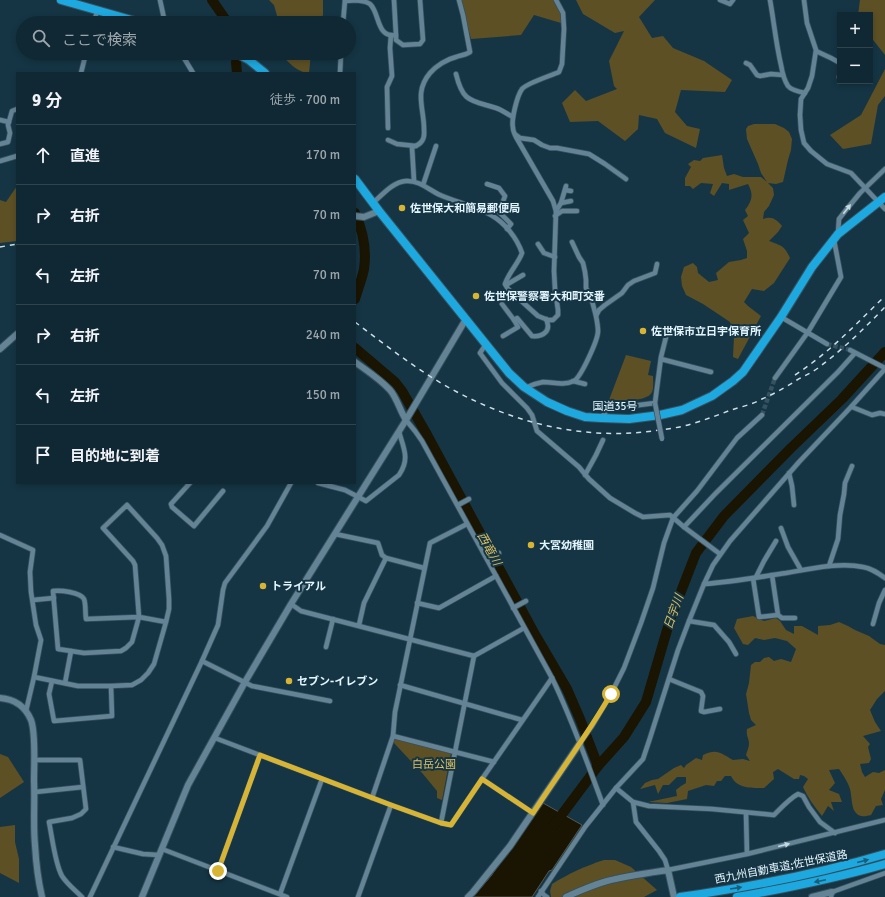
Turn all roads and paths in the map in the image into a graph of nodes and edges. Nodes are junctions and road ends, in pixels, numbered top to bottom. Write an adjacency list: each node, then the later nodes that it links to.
1 (61, 0): 12 (highway)
2 (160, 0): 15 (street)
3 (394, 0): 17 (street)
4 (420, 0): 17 (street)
5 (459, 0): 40 (street)
6 (556, 0): 33 (street)
7 (720, 0): 8 (street)
8 (733, 0)
9 (770, 0): 30 (street)
10 (804, 0): 18 (street)
11 (345, 1): 16 (street); 17 (street)
12 (98, 11): 13 (street); 14 (highway)
13 (96, 16)
14 (116, 16)
15 (163, 16)
16 (344, 16)
17 (394, 35): 36 (street)
18 (816, 51): 23 (street); 31 (street)
19 (84, 60): 25 (street)
20 (185, 60): 26 (street)
21 (249, 60): 27 (highway)
22 (341, 60): 28 (street)
23 (837, 62)
24 (746, 63): 30 (street)
25 (81, 72)
26 (192, 72)
27 (264, 72)
28 (340, 72)
29 (456, 74): 33 (street)
30 (783, 75): 31 (street)
31 (805, 93): 50 (street)
32 (16, 109): 35 (street)
33 (513, 117): 37 (street)
34 (0, 120): 35 (street)
35 (9, 122): 39 (street)
36 (388, 128)
37 (515, 134): 45 (street); 59 (street)
38 (388, 140): 40 (street)
39 (0, 144)
40 (416, 146): 47 (street)
41 (436, 146): 49 (street)
42 (16, 156): 43 (street)
43 (0, 162)
44 (885, 169): 50 (street)
45 (626, 179)
46 (356, 180): 54 (highway, 国道35号)
47 (414, 181): 49 (street); 54 (street)
48 (487, 184): 61 (street)
49 (423, 185): 61 (street)
50 (865, 188): 52 (street); 62 (street, one-way to 50)
51 (571, 191): 55 (street)
52 (882, 199): 56 (street); 62 (highway, 国道35号)
53 (570, 200): 55 (street)
54 (373, 203): 57 (highway, 国道35号)
55 (562, 203): 59 (street)
56 (885, 209)
57 (379, 211): 60 (street); 72 (highway, 国道35号)
58 (577, 211): 59 (street)
59 (555, 213): 65 (street)
60 (358, 216)
61 (507, 229): 68 (street)
62 (836, 237): 71 (highway, 国道35号); 75 (street)
63 (572, 242): 70 (street)
64 (538, 244): 65 (street)
65 (555, 257): 73 (street)
66 (657, 264): 70 (street)
67 (523, 275): 68 (street)
68 (506, 285): 73 (street)
69 (502, 304): 74 (street)
70 (596, 316): 89 (street)
71 (782, 317): 75 (street); 96 (highway, 国道35号)
72 (466, 319): 79 (highway, 国道35号); 97 (street)
73 (546, 319): 74 (street)
74 (514, 320): 77 (street)
75 (808, 332): 80 (street); 88 (street)
76 (16, 335): 81 (street)
77 (503, 336)
78 (666, 337): 84 (street)
79 (486, 344): 91 (highway, 国道35号); 103 (street)
80 (827, 344)
81 (0, 348)
82 (850, 350): 83 (street)
83 (855, 353): 86 (street); 114 (street)
84 (661, 359): 87 (street); 92 (street)
85 (356, 363): 97 (street)
86 (885, 368): 93 (street)
87 (711, 372)
88 (775, 378)
89 (573, 381): 90 (street); 91 (street)
90 (586, 384)
91 (525, 388): 96 (highway, 国道35号)
92 (655, 403): 96 (street); 99 (street, bridge)
93 (852, 407): 94 (street); 102 (street)
94 (885, 414)
95 (762, 415): 112 (street)
96 (601, 418)
97 (406, 420): 98 (street); 110 (street)
98 (399, 432): 108 (street); 108 (street)
99 (662, 439)
100 (603, 440): 103 (street)
101 (852, 466): 123 (street)
102 (789, 472): 111 (street); 120 (street)
103 (585, 475): 112 (street)
104 (189, 484): 107 (street)
105 (290, 484): 152 (street)
106 (322, 484): 108 (street)
107 (223, 491)
108 (358, 497): 116 (street)
109 (469, 500): 110 (street)
110 (459, 505): 113 (street)
111 (794, 505)
112 (674, 518): 114 (street); 169 (street)
113 (467, 524): 122 (street); 124 (street)
114 (684, 527): 120 (street)
115 (781, 528): 125 (street)
116 (335, 534): 121 (street); 136 (street)
117 (0, 535): 133 (street)
118 (776, 541): 128 (street)
119 (498, 553): 122 (street)
120 (720, 554): 130 (street)
121 (386, 558): 124 (street); 145 (street)
122 (488, 558): 127 (street)
123 (829, 566): 125 (street); 129 (street)
124 (424, 568): 135 (street)
125 (801, 570): 126 (street)
126 (772, 575): 128 (street); 138 (street)
127 (496, 576): 135 (street); 137 (street)
128 (755, 578): 130 (street); 138 (street)
129 (885, 578)
130 (704, 584): 142 (street)
131 (885, 590): 144 (street)
132 (54, 598): 133 (street); 139 (street); 149 (street)
133 (33, 600): 153 (street)
134 (526, 601): 137 (street)
135 (417, 603): 147 (street)
136 (291, 604): 141 (street); 157 (street)
137 (515, 607): 146 (street)
138 (778, 615): 140 (street)
139 (139, 617): 143 (street); 143 (street); 149 (street)
140 (795, 618)
141 (333, 619): 145 (street); 148 (street)
142 (689, 621): 150 (street); 155 (street)
143 (166, 622): 160 (street)
144 (873, 624)
145 (359, 625): 147 (street)
146 (524, 628): 151 (street); 154 (street)
147 (409, 638): 151 (street); 159 (street)
148 (326, 647)
149 (71, 651): 158 (street)
150 (736, 654)
151 (474, 656): 163 (street)
152 (202, 660): 157 (street); 188 (street)
153 (34, 677): 156 (street); 165 (street)
154 (552, 678): 166 (street); 169 (street)
155 (669, 679): 164 (street); 177 (street)
156 (52, 681): 158 (street); 160 (street)
157 (245, 682): 162 (street); 168 (street)
158 (65, 683): 160 (street)
159 (400, 685): 163 (street); 167 (street)
160 (112, 686)
161 (0, 698): 165 (street)
162 (330, 701)
163 (465, 704): 166 (street); 170 (street)
164 (720, 709)
165 (26, 711): 172 (street)
166 (522, 720): 173 (street)
167 (393, 736): 170 (street); 179 (street)
168 (215, 738): 171 (street); 189 (street)
169 (581, 741): 181 (street); 183 (street)
170 (454, 752): 173 (street); 186 (street)
171 (260, 755): 174 (street); 194 (street)
172 (34, 760): 176 (street); 178 (street)
173 (494, 762): 175 (street)
174 (322, 779): 179 (street); 197 (street)
175 (482, 779): 183 (street); 186 (street)
176 (83, 787): 178 (street); 200 (street)
177 (616, 788): 180 (street); 181 (street)
178 (34, 792): 199 (street)
179 (372, 798): 182 (street)
180 (633, 802): 184 (street); 193 (street)
181 (602, 804): 196 (street)
182 (391, 805): 186 (street); 204 (street)
183 (533, 813): 205 (street)
184 (746, 813): 187 (street); 190 (street)
185 (885, 820): 187 (street)
186 (441, 823)
187 (835, 833): 190 (street, one-way to 187)
188 (113, 847): 189 (street); 201 (street)
189 (160, 852): 194 (street); 202 (street)
190 (746, 854): 193 (street)
191 (885, 854): 210 (highway, 西九州自動車道;佐世保道路, one-way to 191)
192 (885, 864): 211 (highway, 西九州自動車道;佐世保道路, one-way to 211)
193 (668, 870): 208 (street); 209 (street)
194 (218, 871): 197 (street)
195 (885, 873): 198 (street)
196 (541, 891): 206 (street); 207 (street)
197 (280, 894): 203 (street)
198 (832, 894): 212 (street)
199 (42, 897)
200 (82, 897)
201 (90, 897)
202 (142, 897)
203 (287, 897)
204 (358, 897)
205 (468, 897)
206 (538, 897)
207 (547, 897)
208 (566, 897)
209 (674, 897)
210 (682, 897)
211 (737, 897)
212 (812, 897)

